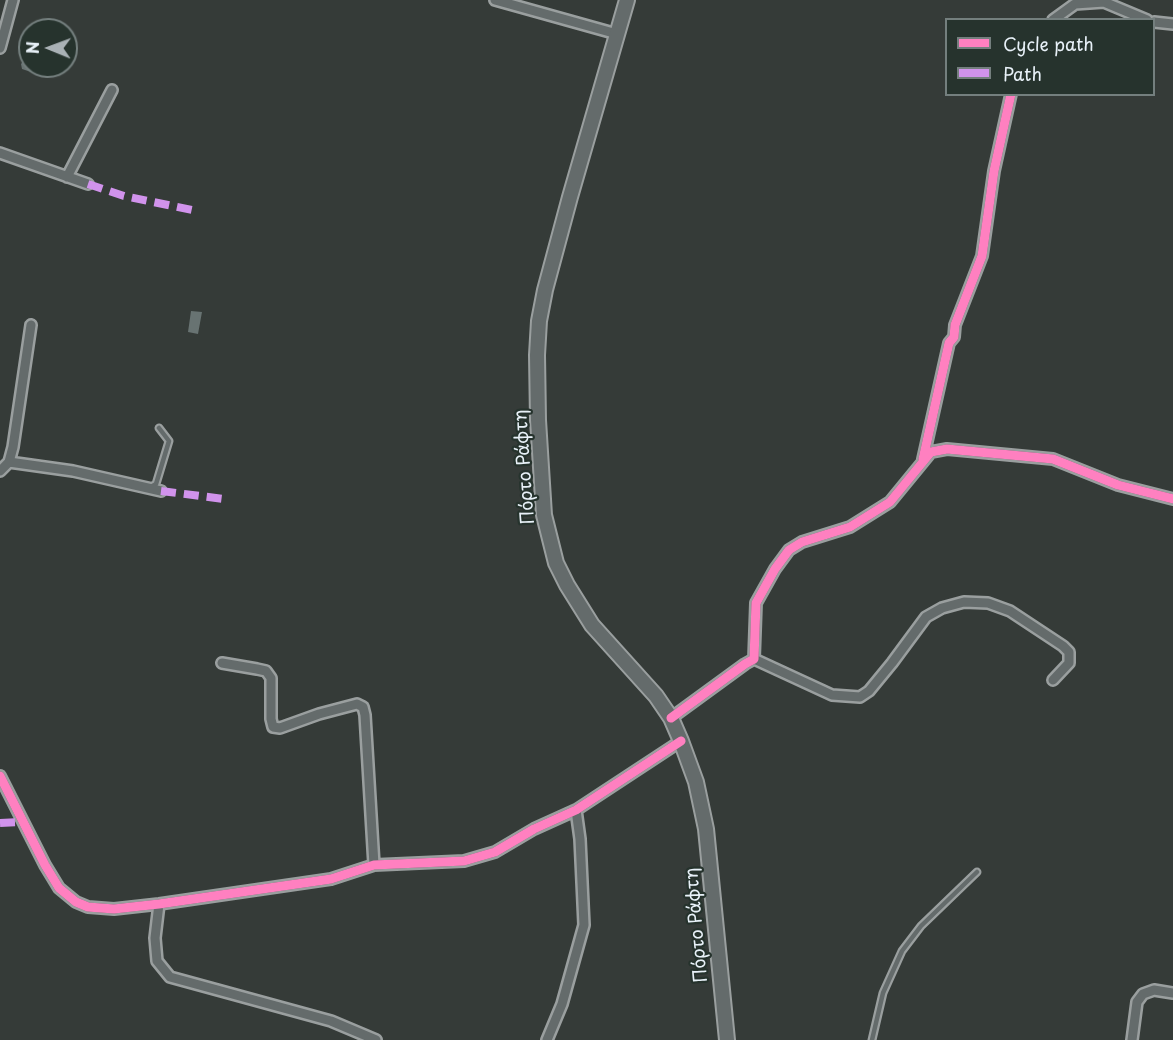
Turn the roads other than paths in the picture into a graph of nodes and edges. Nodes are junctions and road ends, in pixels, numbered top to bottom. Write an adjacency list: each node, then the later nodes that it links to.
1 (14, 0): 9 (street)
2 (495, 0): 8 (street)
3 (627, 0): 8 (main road, Πόρτο Ράφτη)
4 (1056, 18): 5 (street)
5 (1142, 18)
6 (1155, 22): 7 (street)
7 (1173, 24)
8 (618, 34): 26 (main road, Πόρτο Ράφτη)
9 (0, 48)
10 (112, 90): 13 (street)
11 (1010, 96): 17 (street)
12 (0, 153): 13 (street)
13 (67, 177): 14 (street)
14 (88, 184)
15 (31, 325): 18 (street)
16 (159, 428): 20 (lane)
17 (923, 459): 22 (street); 23 (street)
18 (9, 462): 19 (street); 20 (street)
19 (0, 471)
20 (149, 488): 21 (street)
21 (162, 491)
22 (1173, 499)
23 (754, 659): 25 (street); 26 (street)
24 (222, 663): 30 (street)
25 (1053, 680)
26 (671, 718): 27 (main road, Πόρτο Ράφτη)
27 (681, 741): 29 (street); 36 (main road, Πόρτο Ράφτη)
28 (0, 776): 32 (street)
29 (576, 810): 30 (street); 35 (street)
30 (374, 865): 32 (street)
31 (976, 872): 37 (lane)
32 (159, 904): 34 (street)
33 (1173, 993): 38 (street)
34 (376, 1040)
35 (547, 1040)
36 (727, 1040)
37 (872, 1040)
38 (1132, 1040)

